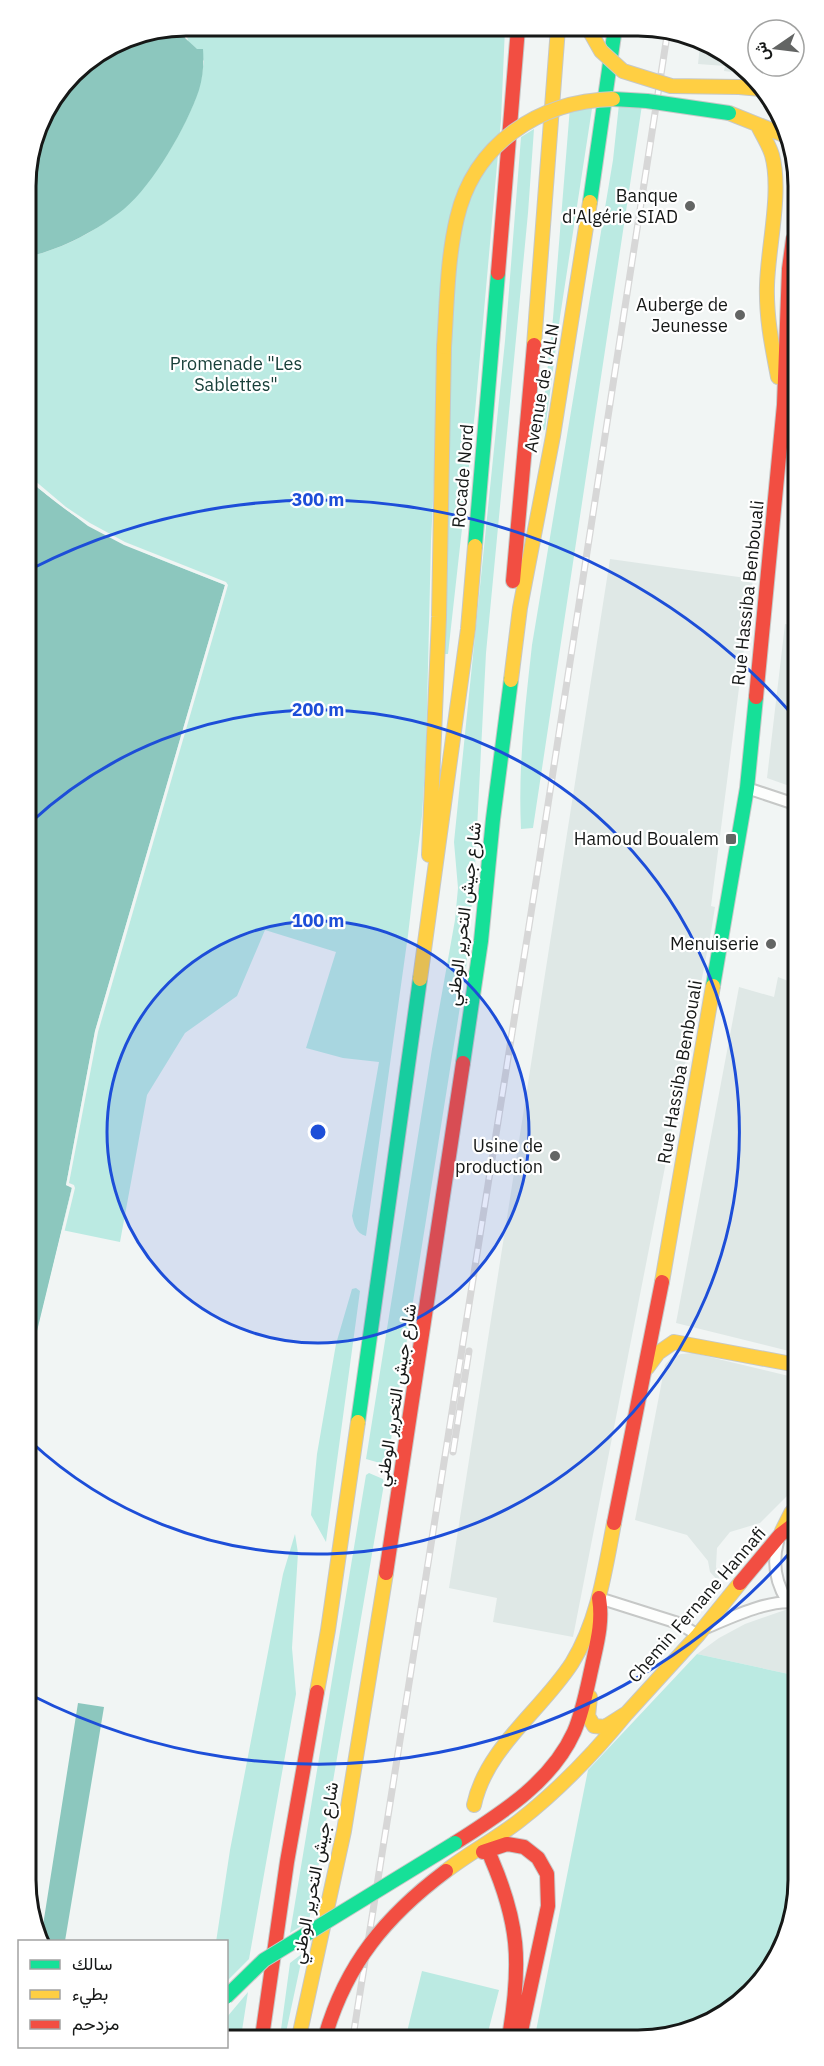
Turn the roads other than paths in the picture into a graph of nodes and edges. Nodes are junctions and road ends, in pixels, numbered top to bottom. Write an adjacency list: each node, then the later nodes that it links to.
1 (517, 36): 18 (main road, Rocade Nord)
2 (557, 36): 15 (main road)
3 (593, 36): 8 (main road, bridge)
4 (609, 36): 6 (main road)
5 (614, 36): 6 (main road, Avenue de l'ALN)
6 (607, 82): 15 (main road, Avenue de l'ALN)
7 (748, 85): 8 (main road)
8 (739, 87): 9 (main road)
9 (751, 88)
10 (758, 126): 11 (main road); 14 (main road); 18 (main road, bridge)
11 (778, 133)
12 (788, 296): 14 (main road)
13 (788, 388): 14 (main road)
14 (784, 405): 16 (main road, Rue Hassiba Benbouali)
15 (502, 754): 35 (main road, شارع جيش التحرير الوطني)
16 (747, 788): 17 (street); 20 (main road, Rue Hassiba Benbouali)
17 (788, 802)
18 (426, 926): 34 (main road, شارع جيش التحرير الوطني)
19 (788, 1363): 20 (main road)
20 (646, 1371): 24 (main road, Rue Hassiba Benbouali)
21 (788, 1519): 23 (main road)
22 (788, 1529): 23 (main road, Chemin Fernane Hannafi)
23 (780, 1535): 25 (street); 27 (main road, Chemin Fernane Hannafi)
24 (599, 1598): 27 (street); 28 (main road); 30 (main road)
25 (788, 1598)
26 (788, 1603): 27 (street)
27 (700, 1632): 29 (main road, Chemin Fernane Hannafi)
28 (587, 1685): 29 (main road); 33 (main road, bridge)
29 (627, 1713): 32 (main road, Chemin Fernane Hannafi)
30 (474, 1805)
31 (490, 1858): 37 (main road)
32 (447, 1871): 36 (main road, bridge); 38 (main road)
33 (228, 1995)
34 (263, 2030)
35 (301, 2030)
36 (327, 2030)
37 (510, 2030)
38 (521, 2030)

